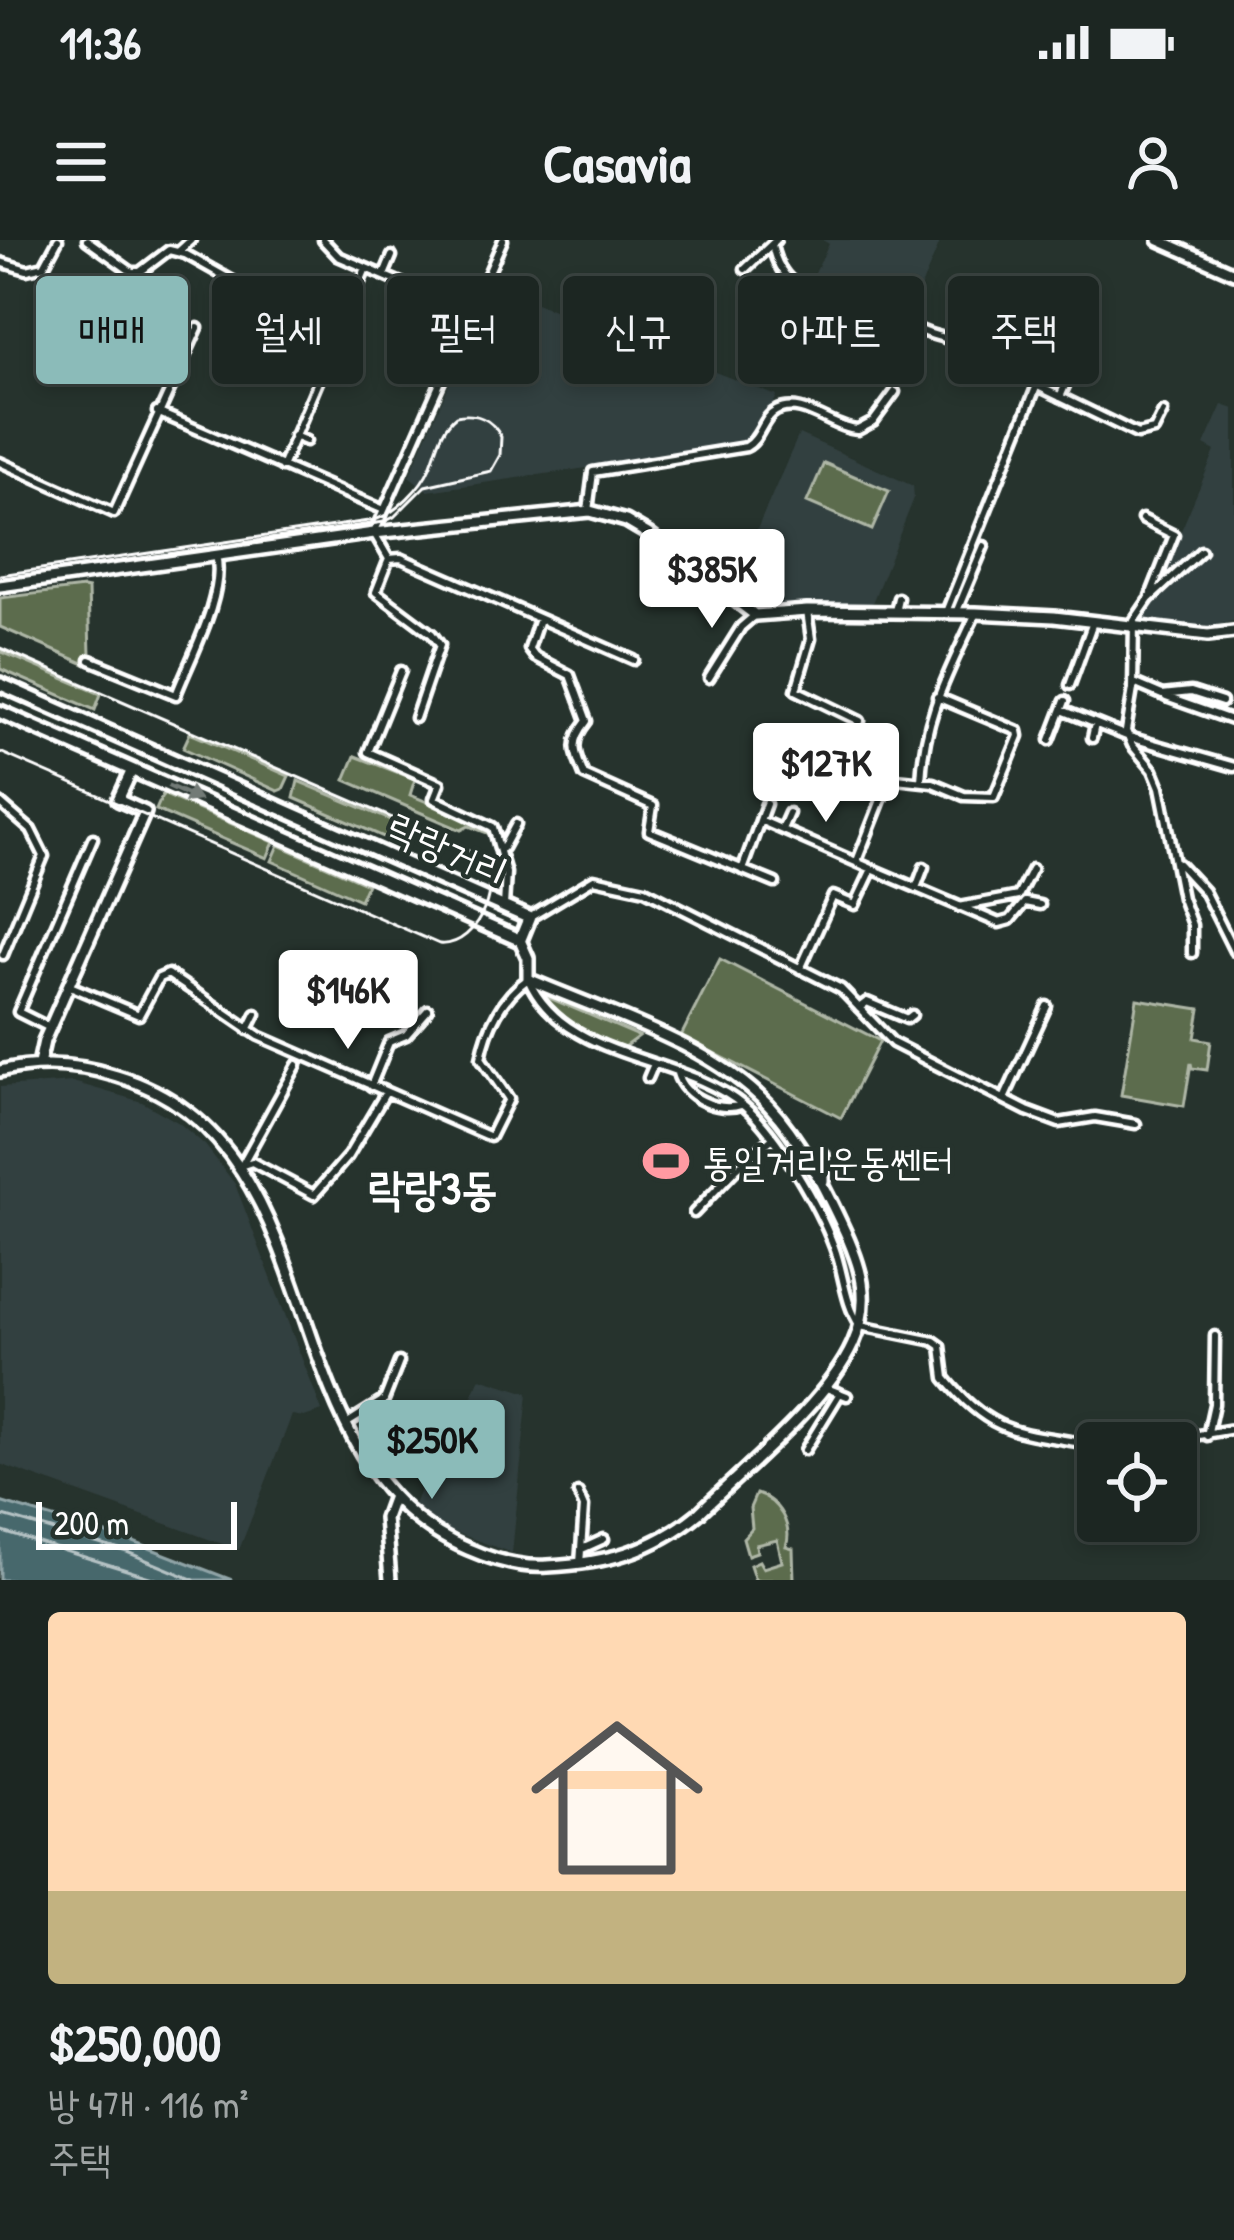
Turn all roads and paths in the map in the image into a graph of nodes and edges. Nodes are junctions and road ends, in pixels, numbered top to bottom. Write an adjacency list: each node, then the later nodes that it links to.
1 (58, 240): 11 (street)
2 (87, 240): 9 (street)
3 (191, 240): 9 (street)
4 (323, 240): 12 (street)
5 (503, 240): 18 (street)
6 (1159, 240): 8 (main road)
7 (774, 242): 13 (street); 22 (street)
8 (1187, 246): 14 (main road)
9 (178, 252): 16 (street)
10 (392, 256): 15 (street)
11 (0, 262)
12 (366, 268): 15 (street); 27 (street)
13 (745, 269)
14 (1234, 273)
15 (384, 275): 17 (street)
16 (224, 276)
17 (387, 276)
18 (487, 276)
19 (197, 328): 25 (street)
20 (440, 384): 31 (street)
21 (1066, 384): 24 (street)
22 (1039, 386): 24 (street); 44 (street)
23 (895, 392): 32 (street)
24 (1060, 397): 26 (street)
25 (157, 412): 29 (street); 30 (street)
26 (1163, 412)
27 (295, 436): 28 (street); 30 (street)
28 (306, 441)
29 (0, 462)
30 (282, 466): 31 (street)
31 (384, 510): 34 (street)
32 (588, 511): 34 (main road); 46 (main road)
33 (1142, 519): 41 (street)
34 (374, 533): 37 (main road); 38 (street)
35 (984, 546): 44 (street)
36 (1201, 551): 41 (street)
37 (216, 555): 39 (main road); 51 (street)
38 (388, 559): 47 (street); 64 (street)
39 (0, 586)
40 (898, 598): 42 (street)
41 (1149, 599): 49 (street)
42 (895, 610): 43 (main road); 44 (main road)
43 (807, 611): 46 (main road); 70 (street)
44 (951, 612): 45 (main road)
45 (976, 613): 48 (main road); 59 (street)
46 (755, 615): 54 (street)
47 (539, 619): 52 (street); 91 (street)
48 (1093, 622): 49 (main road); 57 (street)
49 (1134, 626): 50 (main road); 55 (street)
50 (1234, 632)
51 (90, 660)
52 (634, 660)
53 (401, 671): 85 (street)
54 (709, 678)
55 (1133, 683): 58 (street); 67 (street)
56 (0, 684): 95 (main road, 락랑거리)
57 (1070, 686)
58 (1162, 695): 61 (street); 65 (street)
59 (938, 697): 75 (street); 76 (street)
60 (1065, 701): 62 (street)
61 (1222, 702)
62 (1062, 710): 66 (street); 69 (street)
63 (0, 712): 73 (main road, 락랑거리)
64 (415, 718)
65 (1234, 721)
66 (1095, 724): 67 (street); 68 (street)
67 (1129, 737): 71 (street); 87 (street)
68 (1092, 738)
69 (1050, 740)
70 (807, 763)
71 (1234, 767)
72 (865, 768): 74 (street)
73 (132, 770): 98 (main road, 락랑거리, one-way to 98); 104 (main road)
74 (890, 777): 75 (street); 86 (street)
75 (921, 781): 76 (street)
76 (994, 796): 79 (street)
77 (0, 803): 101 (street)
78 (766, 804): 81 (street)
79 (996, 808)
80 (789, 813): 83 (street)
81 (762, 821): 83 (street); 91 (street)
82 (516, 824): 85 (street)
83 (782, 830): 86 (street)
84 (93, 838): 110 (street)
85 (501, 851): 95 (street)
86 (857, 861): 89 (street)
87 (1177, 862): 99 (street); 100 (street)
88 (924, 867): 93 (street)
89 (872, 869): 93 (street); 102 (street)
90 (1032, 869): 96 (street)
91 (742, 870): 92 (street)
92 (775, 884)
93 (916, 888): 96 (street)
94 (1040, 904): 96 (street)
95 (504, 906): 97 (main road, 락랑거리)
96 (959, 907)
97 (529, 918): 98 (main road, 락랑거리); 102 (street)
98 (520, 940): 103 (main road)
99 (1234, 951)
100 (1192, 953)
101 (3, 955)
102 (800, 969): 106 (street)
103 (528, 979): 113 (street); 119 (street); 126 (main road)
104 (69, 985): 110 (main road); 111 (street)
105 (1047, 1006): 120 (street)
106 (859, 1008): 109 (street); 120 (street)
107 (428, 1010): 118 (street)
108 (256, 1014): 111 (street)
109 (912, 1015)
110 (50, 1028): 112 (main road)
111 (248, 1030): 118 (street)
112 (39, 1064): 115 (main road); 125 (main road)
113 (654, 1064): 116 (street); 117 (street)
114 (296, 1065): 125 (street)
115 (0, 1071)
116 (677, 1073): 121 (street); 121 (street)
117 (648, 1078)
118 (371, 1086): 119 (street)
119 (386, 1092): 125 (street)
120 (1004, 1099): 122 (street)
121 (742, 1105): 123 (street)
122 (1136, 1124)
123 (772, 1139): 127 (street); 128 (street)
124 (823, 1155): 126 (main road)
125 (240, 1166): 132 (main road)
126 (829, 1198): 128 (main road)
127 (694, 1213)
128 (860, 1326): 131 (main road); 136 (street)
129 (1216, 1336): 134 (street)
130 (399, 1362): 132 (street)
131 (824, 1387): 137 (street); 142 (main road)
132 (346, 1424): 139 (main road)
133 (1234, 1429): 134 (street)
134 (1207, 1436): 135 (street)
135 (1197, 1437)
136 (1077, 1443)
137 (805, 1450)
138 (578, 1493): 141 (street)
139 (393, 1496): 142 (main road); 143 (main road)
140 (604, 1539): 141 (street)
141 (582, 1550): 142 (street)
142 (580, 1564)
143 (390, 1580)

